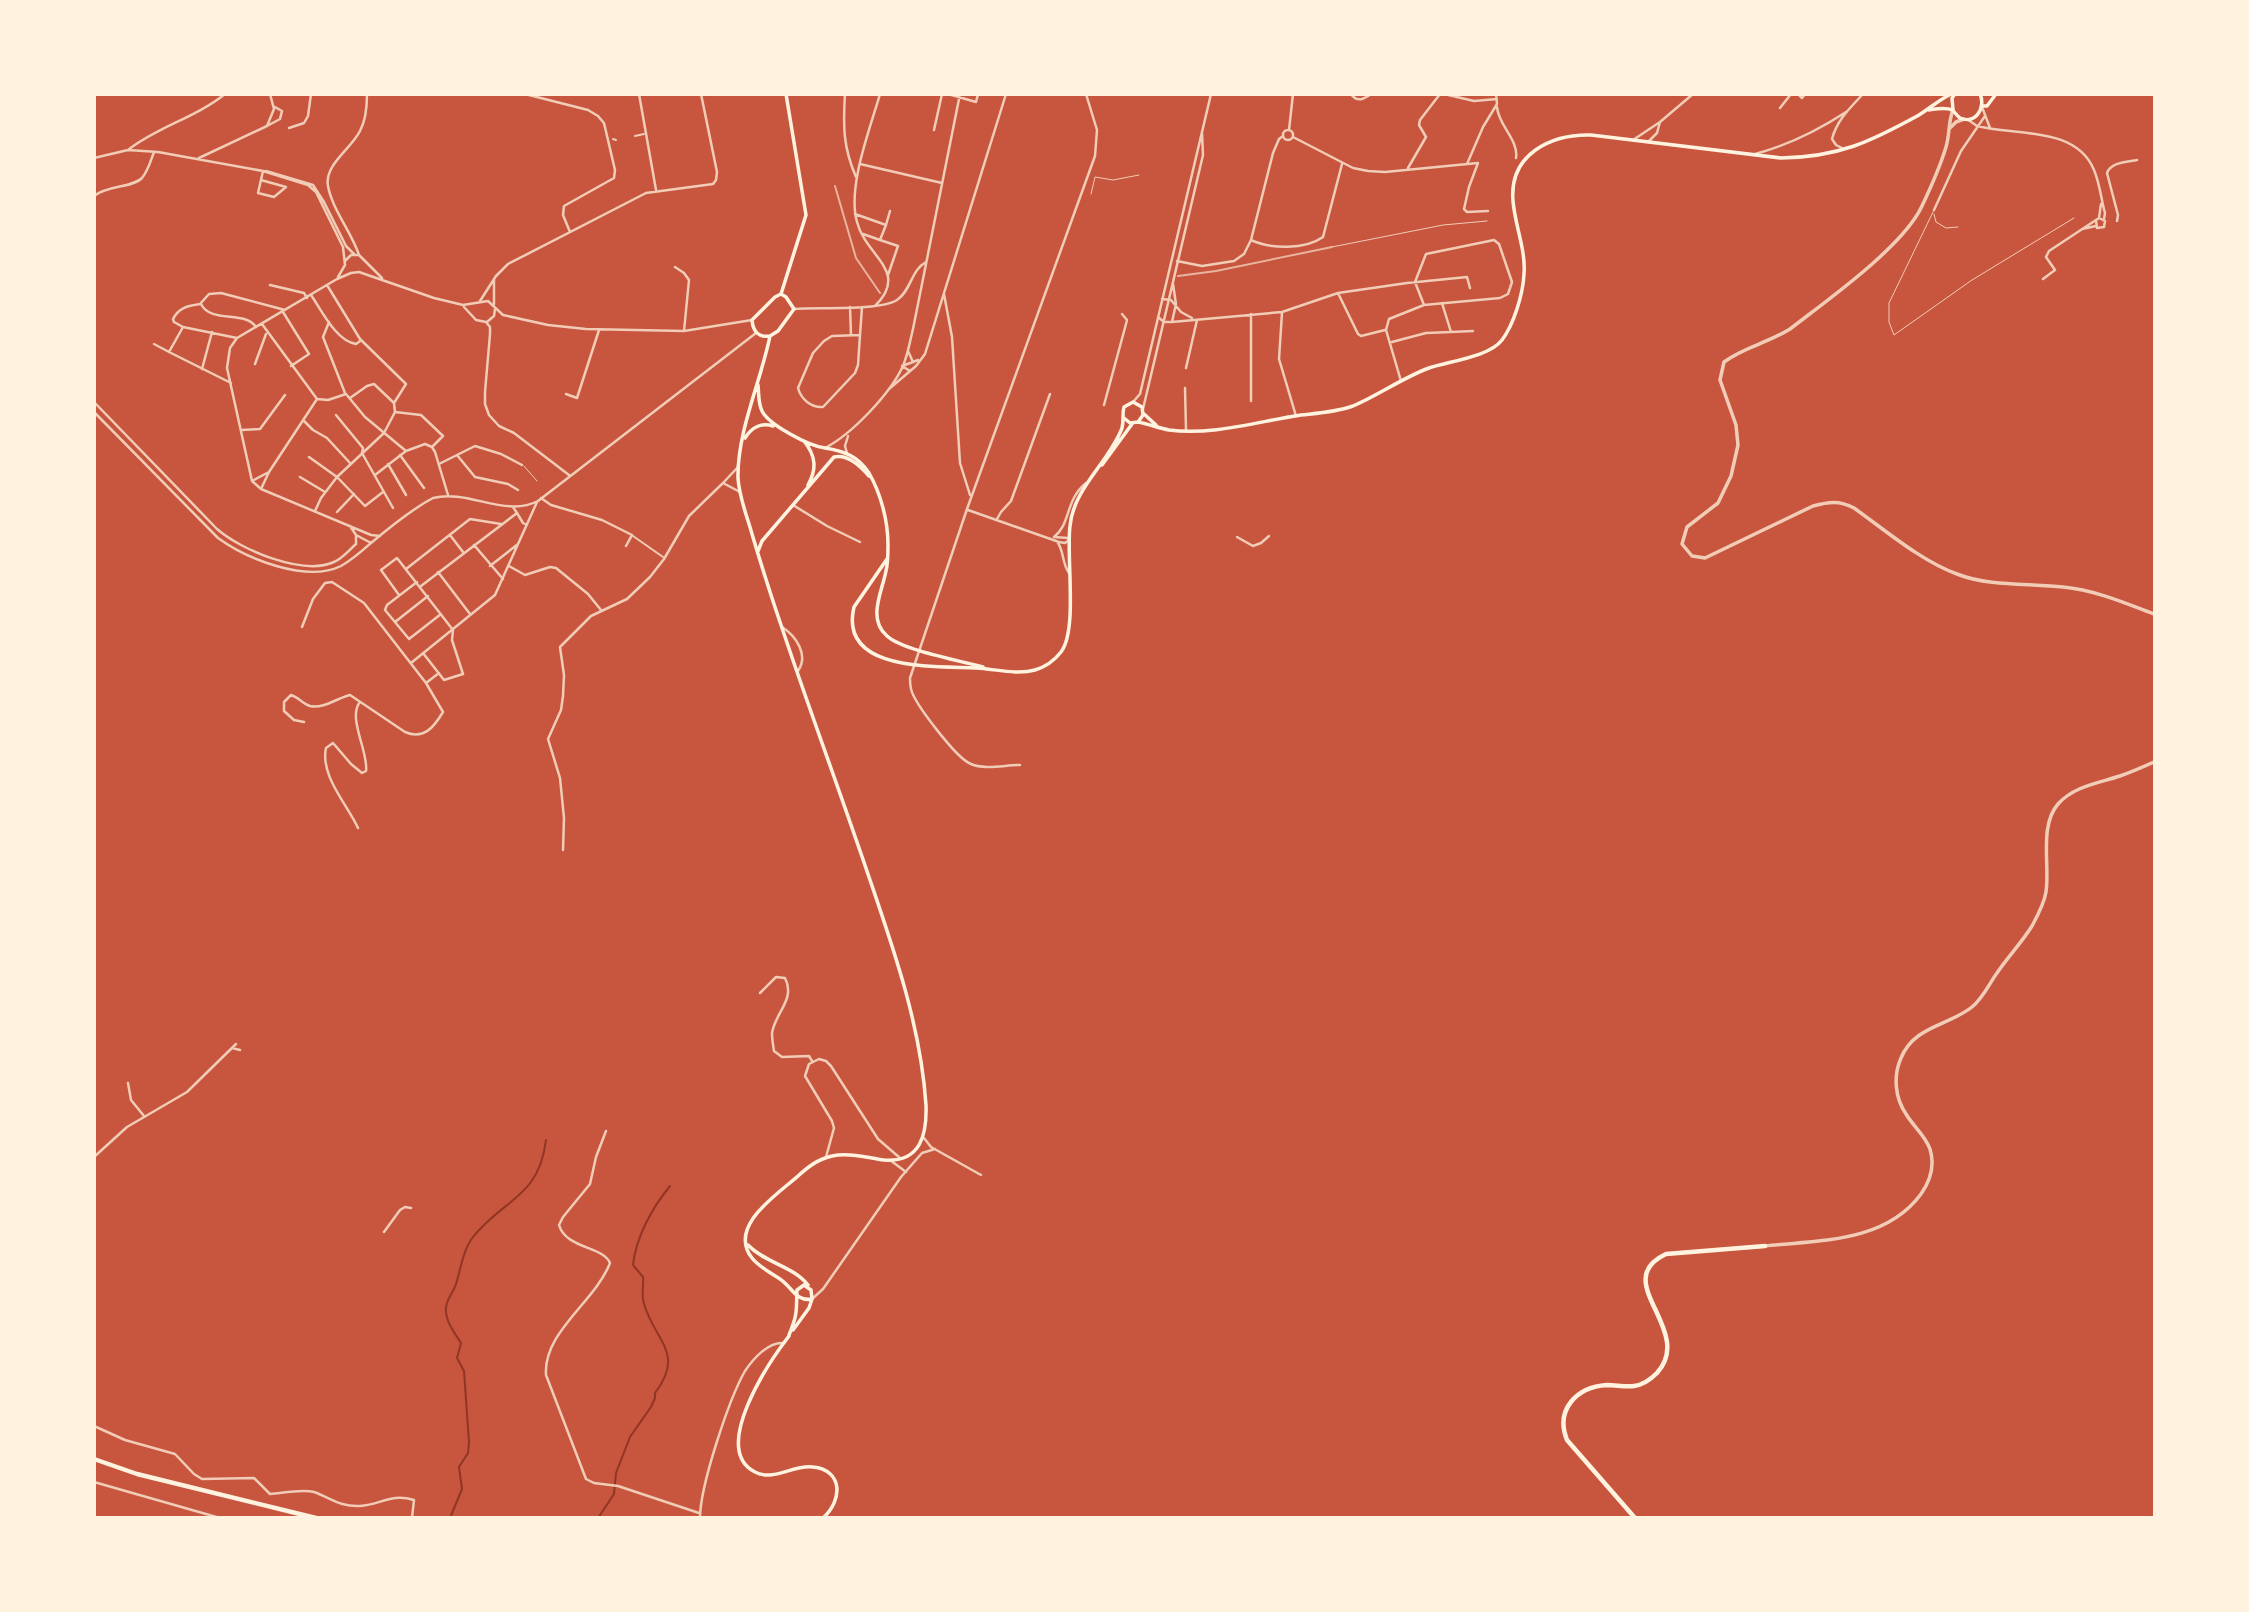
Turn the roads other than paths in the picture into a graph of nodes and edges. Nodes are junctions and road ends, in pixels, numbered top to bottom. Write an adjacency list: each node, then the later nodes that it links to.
1 (225, 94): 57 (street)
2 (270, 94): 31 (street)
3 (311, 94): 42 (street)
4 (367, 94): 95 (street)
5 (525, 94): 89 (street)
6 (639, 94): 49 (street)
7 (701, 94): 74 (street)
8 (786, 94): 115 (main road)
9 (845, 94): 71 (street)
10 (880, 94): 66 (street)
11 (942, 94): 45 (street)
12 (948, 94): 29 (street)
13 (978, 94): 29 (street)
14 (1006, 94): 116 (street)
15 (1086, 94): 240 (street)
16 (1211, 94): 44 (street)
17 (1293, 94): 46 (street)
18 (1351, 94): 19 (street)
19 (1371, 94)
20 (1442, 94): 30 (street); 68 (street)
21 (1693, 94): 39 (street)
22 (1791, 94): 33 (street)
23 (1798, 94): 24 (street)
24 (1805, 94)
25 (1863, 94): 36 (street)
26 (1953, 94): 34 (main road); 35 (main road)
27 (1980, 94): 32 (main road)
28 (1996, 94): 32 (main road)
29 (960, 96): 73 (street)
30 (1497, 98): 62 (street); 67 (street)
31 (274, 106): 40 (street); 40 (street)
32 (1982, 107): 37 (street); 38 (main road)
33 (1780, 108)
34 (1927, 110): 35 (main road); 58 (main road)
35 (1953, 110): 38 (main road); 48 (street)
36 (1846, 112): 58 (street); 60 (street)
37 (1985, 116): 41 (street); 43 (street)
38 (1966, 119): 41 (street); 48 (street)
39 (1660, 122): 47 (street); 50 (street)
40 (267, 126): 63 (street)
41 (1977, 126): 43 (street); 78 (street)
42 (289, 128)
43 (1990, 128): 77 (street)
44 (1202, 129): 96 (street); 98 (street)
45 (934, 130)
46 (1289, 130): 52 (street); 53 (street)
47 (1648, 130): 54 (street); 55 (street)
48 (1949, 130): 284 (street)
49 (646, 133): 51 (street); 74 (street)
50 (1657, 133): 55 (street); 56 (street)
51 (635, 136)
52 (1283, 136): 53 (street); 93 (street)
53 (1293, 138): 65 (street)
54 (1630, 141): 55 (main road); 173 (main road)
55 (1648, 142): 56 (main road)
56 (1665, 145): 60 (main road)
57 (128, 150): 59 (street); 61 (street)
58 (1845, 150): 60 (main road)
59 (154, 152): 63 (street); 76 (street)
60 (1753, 155)
61 (94, 158)
62 (1516, 158)
63 (199, 159): 69 (street)
64 (2137, 160): 85 (street)
65 (1342, 163): 68 (street); 93 (street)
66 (860, 164): 71 (street); 73 (street)
67 (1467, 164): 68 (street); 80 (street)
68 (1407, 169)
69 (263, 171): 72 (street); 95 (street); 100 (street)
70 (1139, 175): 75 (lane)
71 (857, 179): 81 (street)
72 (261, 180): 72 (street)
73 (942, 183): 99 (street)
74 (656, 190): 89 (street)
75 (1091, 194)
76 (94, 196)
77 (2102, 201): 83 (street); 85 (street)
78 (1934, 210): 82 (lane); 88 (lane)
79 (890, 211): 86 (street)
80 (1488, 211)
81 (855, 214): 86 (street); 91 (street)
82 (2074, 218)
83 (2097, 219): 85 (street); 87 (street); 90 (street)
84 (1487, 221): 94 (lane)
85 (2105, 221): 87 (street)
86 (886, 225): 92 (street)
87 (2096, 226): 90 (street)
88 (1958, 227)
89 (570, 232): 107 (street)
90 (2076, 232): 108 (street)
91 (863, 234): 92 (street); 104 (street)
92 (880, 240): 104 (street)
93 (1251, 240): 98 (street)
94 (1332, 247)
95 (357, 255): 97 (street); 100 (street)
96 (1172, 260): 98 (street); 119 (street)
97 (363, 261): 102 (street); 106 (street)
98 (1178, 261): 109 (street)
99 (926, 262): 129 (street); 163 (street)
100 (345, 263): 103 (street); 105 (street)
101 (674, 267): 150 (street)
102 (359, 272): 103 (street); 106 (street)
103 (351, 273): 105 (street)
104 (888, 275): 129 (street)
105 (337, 279): 112 (street)
106 (383, 279): 126 (street)
107 (494, 279): 121 (street); 130 (street)
108 (2043, 279)
109 (1173, 282): 120 (street); 125 (street)
110 (1415, 282): 113 (street); 114 (street); 122 (street); 127 (street)
111 (270, 285): 118 (street)
112 (327, 285): 117 (street); 160 (street)
113 (1470, 288)
114 (1338, 293): 134 (street); 149 (street)
115 (781, 294): 132 (main road); 139 (main road)
116 (944, 294): 165 (street); 240 (street)
117 (311, 295): 118 (street); 141 (street)
118 (307, 298): 133 (street)
119 (1162, 299): 120 (street); 138 (street)
120 (1169, 299): 125 (street); 142 (street)
121 (480, 301): 124 (street); 130 (street)
122 (1442, 303): 127 (street); 153 (street)
123 (200, 304): 133 (street); 146 (street); 147 (street)
124 (475, 304): 126 (street); 137 (street)
125 (1176, 304): 140 (street); 143 (street)
126 (463, 305): 137 (street)
127 (1424, 305): 149 (street)
128 (862, 306): 129 (street); 131 (street); 157 (street)
129 (875, 306)
130 (494, 307): 144 (street); 148 (street)
131 (850, 307): 132 (street); 156 (street)
132 (794, 309): 158 (main road)
133 (284, 311): 145 (street); 168 (street)
134 (1282, 312): 136 (street); 193 (street)
135 (1122, 314): 188 (street)
136 (1251, 314): 140 (street); 184 (street)
137 (474, 316): 144 (street)
138 (1158, 317): 142 (street); 186 (street)
139 (752, 320): 150 (street); 155 (main road)
140 (1196, 320): 143 (street); 170 (street)
141 (329, 322): 160 (street); 178 (street)
142 (1164, 322): 143 (street); 189 (street)
143 (1172, 322)
144 (486, 323): 220 (street)
145 (261, 324): 147 (street); 154 (street)
146 (183, 327): 152 (street); 164 (street)
147 (256, 327): 159 (street)
148 (599, 330): 150 (street); 179 (street)
149 (1387, 330): 161 (street)
150 (684, 331)
151 (1474, 331): 153 (street)
152 (212, 332): 159 (street); 171 (street)
153 (1451, 332): 161 (street)
154 (267, 333): 167 (street); 168 (street)
155 (756, 333): 158 (main road); 220 (street)
156 (851, 335): 157 (street); 157 (street)
157 (860, 335)
158 (770, 336): 175 (main road)
159 (237, 338): 174 (street)
160 (361, 340): 187 (street)
161 (1390, 343): 173 (street)
162 (154, 344): 164 (street)
163 (907, 350): 166 (street); 169 (street)
164 (169, 352): 171 (street)
165 (922, 359): 166 (street); 172 (street)
166 (913, 362): 169 (street)
167 (255, 364)
168 (291, 366): 183 (street)
169 (902, 366): 172 (street); 177 (street)
170 (1186, 368)
171 (202, 369): 174 (street)
172 (910, 372): 177 (street)
173 (1401, 381): 193 (main road)
174 (231, 383): 199 (street)
175 (758, 383): 198 (main road); 203 (main road)
176 (1185, 388): 200 (street)
177 (887, 391): 202 (street)
178 (346, 394): 182 (street); 183 (street)
179 (566, 394)
180 (1050, 394): 249 (street)
181 (285, 395): 199 (street)
182 (350, 398): 187 (street); 201 (street)
183 (317, 399): 195 (street)
184 (1251, 401)
185 (94, 402): 254 (street)
186 (1133, 402): 189 (main road); 194 (main road)
187 (394, 403): 191 (street)
188 (1104, 405)
189 (1143, 411): 196 (main road); 197 (main road)
190 (94, 412): 264 (street)
191 (395, 412): 201 (street); 205 (street)
192 (336, 415): 208 (street)
193 (1296, 416): 200 (main road)
194 (1124, 418): 196 (main road); 218 (main road)
195 (304, 421): 213 (street); 219 (street)
196 (1136, 422): 197 (main road); 218 (main road)
197 (1158, 426): 200 (main road)
198 (782, 429): 203 (main road); 204 (main road)
199 (241, 430): 225 (street)
200 (1186, 430)
201 (384, 433): 207 (street); 208 (street)
202 (849, 433): 206 (street); 209 (street)
203 (743, 440): 217 (main road)
204 (803, 440): 206 (main road); 232 (main road)
205 (432, 447): 207 (street); 215 (street)
206 (823, 448): 209 (main road)
207 (406, 451): 210 (street)
208 (362, 453): 213 (street); 223 (street)
209 (847, 453): 227 (main road)
210 (400, 455): 214 (street); 229 (street)
211 (457, 455): 215 (street); 216 (street); 231 (street)
212 (309, 457): 222 (street)
213 (351, 464): 222 (street)
214 (388, 464): 223 (street); 237 (street)
215 (439, 464): 238 (street)
216 (522, 465): 226 (lane)
217 (738, 467): 228 (street); 235 (main road)
218 (1101, 467): 224 (main road)
219 (269, 472): 225 (street); 230 (street)
220 (569, 475): 239 (street)
221 (300, 477): 233 (street)
222 (337, 477): 233 (street); 236 (street)
223 (374, 477): 234 (street)
224 (1092, 479): 261 (street); 262 (main road)
225 (252, 481): 230 (street)
226 (537, 481)
227 (873, 481): 232 (main road); 271 (main road)
228 (723, 483): 235 (street); 270 (street)
229 (424, 488)
230 (261, 489): 245 (street)
231 (518, 490)
232 (806, 490): 241 (main road)
233 (325, 492): 245 (street)
234 (383, 492): 236 (street); 243 (street)
235 (740, 492): 253 (main road)
236 (354, 494): 246 (street)
237 (406, 495)
238 (448, 495): 242 (street); 257 (street)
239 (540, 499): 242 (street); 251 (street); 256 (street)
240 (970, 499): 244 (street); 248 (street)
241 (793, 505): 258 (main road); 263 (street)
242 (513, 507): 247 (street)
243 (393, 508)
244 (967, 509): 248 (street); 299 (street)
245 (315, 512): 252 (street)
246 (337, 512)
247 (517, 513): 250 (street); 251 (street)
248 (979, 513): 249 (street)
249 (998, 519): 261 (street)
250 (502, 524): 255 (street); 266 (street)
251 (527, 525): 265 (street)
252 (350, 526): 254 (street); 257 (street)
253 (751, 530): 258 (main road); 269 (main road)
254 (356, 535): 264 (street)
255 (450, 535): 268 (street); 274 (street)
256 (632, 535): 267 (street); 270 (street)
257 (380, 536): 264 (street)
258 (766, 536): 269 (main road)
259 (1269, 536): 260 (street)
260 (1237, 537)
261 (1054, 539): 262 (street); 276 (street)
262 (1069, 540): 276 (main road)
263 (860, 542)
264 (371, 543)
265 (519, 543): 272 (street); 273 (street)
266 (474, 545): 268 (street); 272 (street)
267 (626, 546)
268 (464, 553): 275 (street)
269 (757, 553): 288 (main road)
270 (665, 558): 282 (street)
271 (887, 559): 292 (main road); 292 (main road)
272 (490, 566): 277 (street)
273 (509, 566): 277 (street); 282 (street)
274 (406, 569): 278 (street); 280 (street)
275 (438, 572): 279 (street); 285 (street)
276 (1069, 573): 292 (main road)
277 (503, 579): 285 (street)
278 (417, 582): 279 (street); 280 (street)
279 (421, 586): 281 (street)
280 (400, 594): 286 (street)
281 (429, 596): 283 (street); 286 (street)
282 (601, 610): 301 (street)
283 (442, 613): 286 (street); 289 (street)
284 (2154, 614)
285 (471, 615): 289 (street)
286 (395, 622)
287 (302, 627): 291 (street)
288 (782, 627): 293 (main road); 293 (street)
289 (453, 630): 290 (street); 294 (street)
290 (423, 653): 291 (street); 294 (street)
291 (411, 663): 295 (street)
292 (992, 669)
293 (797, 672): 310 (main road)
294 (439, 673): 295 (street)
295 (426, 683): 296 (street)
296 (360, 702): 297 (street); 300 (street)
297 (304, 722)
298 (2154, 762): 321 (street)
299 (1020, 765)
300 (358, 828)
301 (563, 850)
302 (760, 993): 306 (street)
303 (236, 1044): 304 (street)
304 (232, 1048): 305 (street); 308 (street)
305 (240, 1050)
306 (813, 1060): 313 (street); 314 (street)
307 (128, 1083): 308 (street)
308 (144, 1116): 312 (street)
309 (606, 1131): 331 (street)
310 (924, 1138): 311 (street); 314 (main road)
311 (935, 1149): 316 (street); 317 (street)
312 (94, 1157)
313 (826, 1157): 315 (main road); 320 (main road)
314 (900, 1158): 315 (main road)
315 (890, 1160): 316 (street)
316 (906, 1172): 323 (street)
317 (981, 1175)
318 (411, 1208): 319 (street)
319 (384, 1232)
320 (747, 1244): 322 (main road); 324 (main road)
321 (1765, 1246): 336 (highway)
322 (810, 1288): 323 (street); 324 (main road); 325 (main road)
323 (823, 1289): 325 (street)
324 (797, 1296): 325 (main road); 326 (main road)
325 (812, 1299): 326 (main road)
326 (789, 1335): 327 (main road)
327 (783, 1343): 331 (street); 335 (main road)
328 (94, 1426): 334 (street)
329 (94, 1459): 333 (highway)
330 (94, 1482): 332 (street)
331 (700, 1515)
332 (220, 1517)
333 (316, 1517)
334 (412, 1517)
335 (823, 1517)
336 (1635, 1517)

